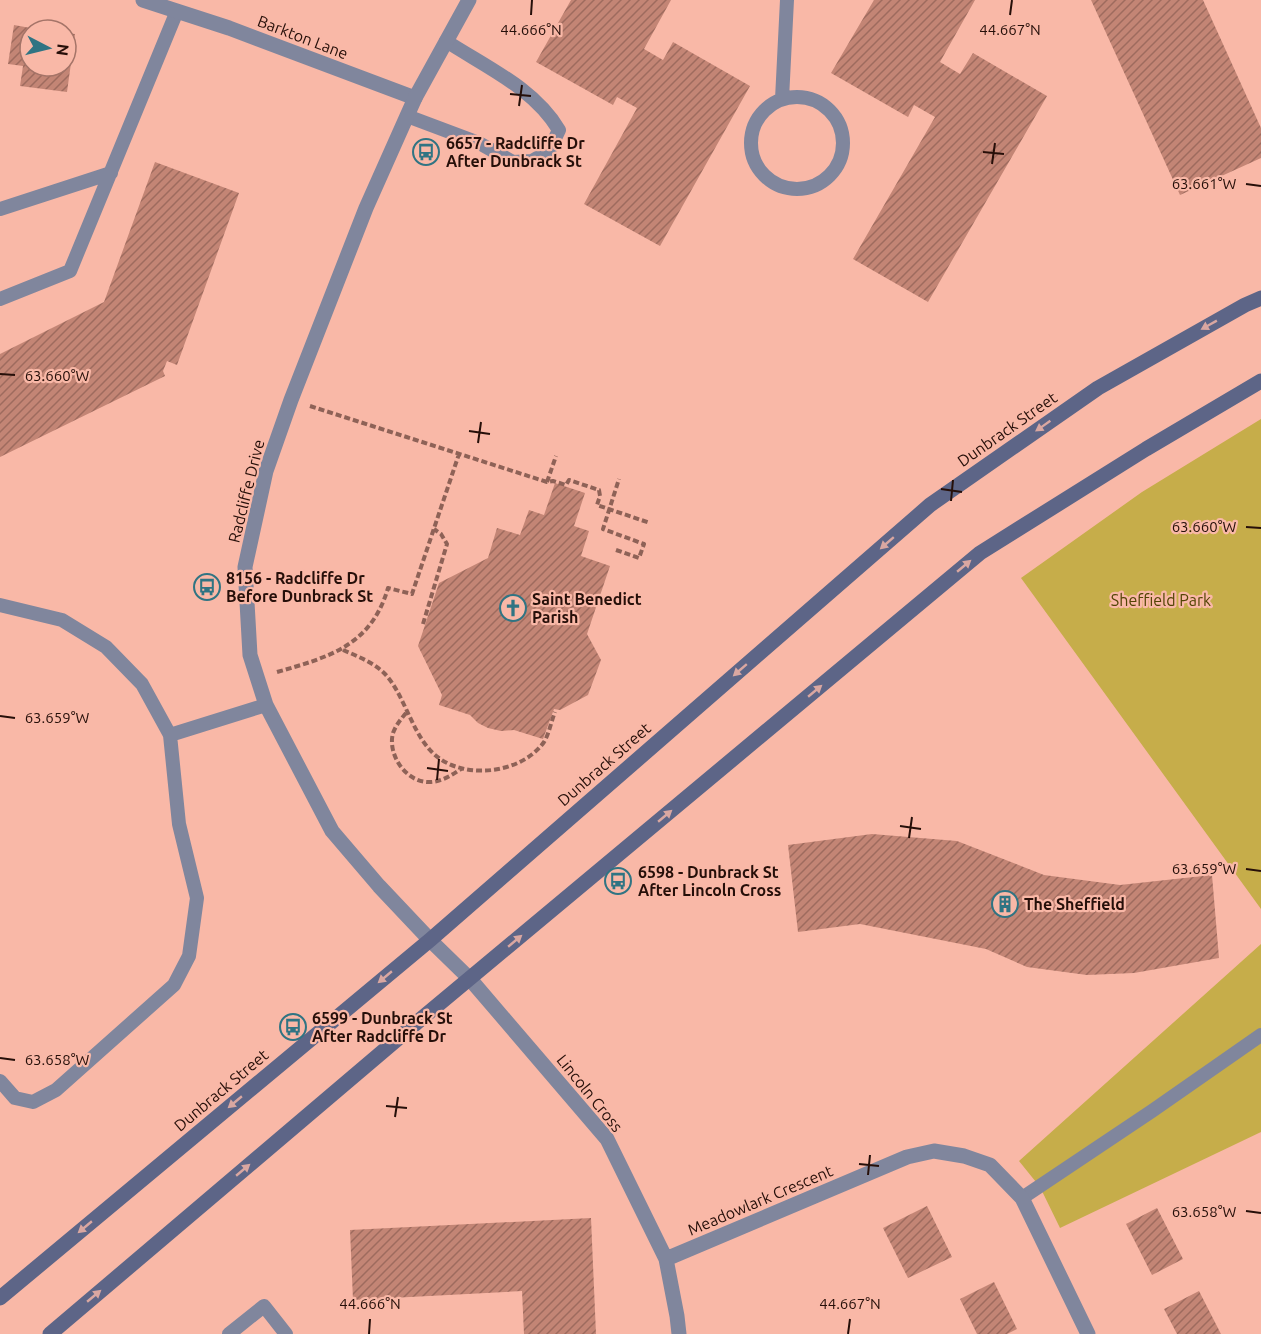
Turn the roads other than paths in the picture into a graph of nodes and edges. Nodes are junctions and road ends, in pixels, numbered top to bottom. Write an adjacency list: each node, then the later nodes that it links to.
1 (143, 0): 4 (street, Barkton Lane)
2 (469, 0): 5 (street, Radcliffe Drive)
3 (787, 0): 7 (lane)
4 (177, 11): 6 (street, Barkton Lane); 9 (lane)
5 (446, 41): 6 (street, Radcliffe Drive); 8 (lane)
6 (415, 98): 8 (street, Radcliffe Drive)
7 (782, 99): 7 (lane)
8 (407, 116): 15 (street, Radcliffe Drive)
9 (111, 173): 10 (lane); 12 (lane)
10 (0, 209)
11 (1261, 298): 17 (main road, Dunbrack Street, one-way to 17)
12 (0, 299)
13 (1261, 381): 18 (main road, one-way to 13)
14 (0, 605): 16 (lane)
15 (266, 705): 16 (lane); 17 (street, Radcliffe Drive)
16 (170, 735): 20 (lane)
17 (430, 940): 18 (street, Lincoln Cross); 23 (main road, Dunbrack Street, one-way to 23)
18 (470, 979): 22 (street, Lincoln Cross); 24 (main road, one-way to 18)
19 (1261, 1035): 21 (lane)
20 (0, 1082)
21 (1022, 1198): 22 (street, Meadowlark Crescent); 28 (street, Meadowlark Crescent)
22 (666, 1259): 27 (street, Lincoln Cross)
23 (0, 1298)
24 (50, 1334)
25 (229, 1334): 26 (lane)
26 (286, 1334)
27 (679, 1334)
28 (1088, 1334)

